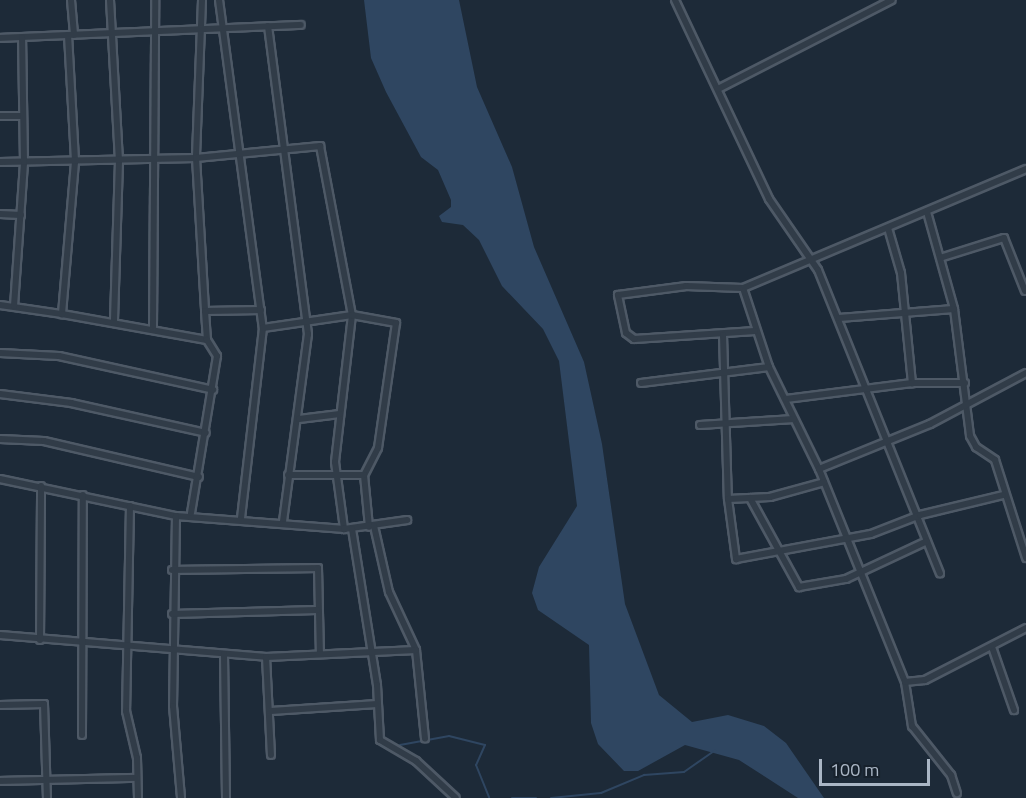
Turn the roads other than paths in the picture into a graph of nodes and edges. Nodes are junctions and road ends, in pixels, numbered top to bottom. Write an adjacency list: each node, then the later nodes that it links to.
1 (71, 0): 14 (street)
2 (110, 0): 13 (street)
3 (155, 0): 12 (street)
4 (202, 0): 10 (street)
5 (219, 0): 11 (street)
6 (675, 0): 17 (street)
7 (892, 0): 17 (street)
8 (301, 25): 9 (street)
9 (268, 26): 11 (street); 20 (street)
10 (202, 27): 11 (street); 12 (street); 22 (street)
11 (223, 27): 21 (street)
12 (158, 29): 13 (street); 23 (street)
13 (111, 32): 14 (street); 24 (street)
14 (71, 35): 16 (street); 27 (street)
15 (0, 38): 16 (street)
16 (22, 38): 19 (street)
17 (718, 89): 34 (street)
18 (0, 116): 19 (street)
19 (23, 116): 26 (street)
20 (283, 150): 21 (street); 44 (street); 47 (street)
21 (239, 154): 22 (street); 40 (street)
22 (196, 158): 23 (street); 41 (street)
23 (152, 159): 24 (street); 48 (street)
24 (119, 161): 27 (street); 46 (street)
25 (0, 162): 26 (street)
26 (24, 162): 27 (street); 31 (street)
27 (75, 162): 43 (street)
28 (1026, 169): 29 (street)
29 (927, 213): 32 (street); 33 (street)
30 (0, 214): 31 (street)
31 (21, 215): 38 (street)
32 (888, 228): 34 (street); 42 (street)
33 (943, 257): 36 (street); 39 (street)
34 (810, 260): 35 (street); 45 (street)
35 (743, 288): 50 (street); 51 (street)
36 (1024, 291)
37 (0, 305): 38 (street)
38 (15, 306): 43 (street)
39 (954, 309): 42 (street); 59 (street)
40 (261, 310): 41 (street); 49 (street)
41 (205, 311): 52 (street)
42 (906, 312): 45 (street); 58 (street)
43 (62, 314): 46 (street)
44 (352, 315): 47 (street); 65 (street); 76 (street)
45 (839, 318): 60 (street)
46 (114, 320): 48 (street)
47 (307, 322): 49 (street); 67 (street)
48 (153, 327): 52 (street)
49 (263, 328): 89 (street)
50 (755, 331): 51 (street); 54 (street)
51 (723, 335): 56 (street)
52 (207, 340): 61 (street)
53 (0, 353): 61 (street)
54 (769, 367): 56 (street); 63 (street)
55 (1026, 373): 64 (street)
56 (723, 376): 57 (street); 69 (street)
57 (641, 383)
58 (912, 383): 59 (street); 60 (street)
59 (965, 383): 64 (street)
60 (864, 388): 63 (street); 72 (street)
61 (213, 390): 70 (street)
62 (0, 394): 70 (street)
63 (786, 399): 66 (street)
64 (965, 405): 72 (street); 82 (street)
65 (340, 414): 67 (street); 75 (street)
66 (794, 419): 69 (street); 73 (street)
67 (299, 420): 74 (street)
68 (700, 425): 69 (street)
69 (725, 427): 84 (street)
70 (206, 433): 77 (street)
71 (0, 439): 77 (street)
72 (884, 445): 73 (street); 87 (street)
73 (819, 470): 79 (street)
74 (288, 475): 75 (street); 91 (street)
75 (338, 475): 76 (street); 93 (street)
76 (364, 475): 92 (street)
77 (199, 477): 86 (street)
78 (0, 479): 80 (street)
79 (824, 482): 83 (street); 94 (street)
80 (41, 486): 81 (street); 105 (street)
81 (83, 495): 85 (street); 106 (street)
82 (1003, 495): 87 (street); 97 (street)
83 (750, 498): 84 (street); 96 (street)
84 (728, 499): 96 (street)
85 (130, 506): 88 (street); 107 (street)
86 (191, 513): 88 (street); 89 (street)
87 (920, 515): 94 (street); 95 (street)
88 (176, 516): 98 (street)
89 (241, 519): 91 (street)
90 (407, 520): 92 (street)
91 (283, 521): 93 (street)
92 (371, 526): 93 (street); 110 (street)
93 (348, 529): 112 (street)
94 (847, 539): 96 (street); 99 (street)
95 (927, 541): 99 (street); 100 (street)
96 (779, 553): 99 (street)
97 (1026, 558)
98 (171, 570): 101 (street); 102 (street)
99 (862, 573): 115 (street)
100 (940, 573)
101 (317, 610): 102 (street); 111 (street)
102 (172, 614): 108 (street)
103 (1026, 628): 109 (street)
104 (0, 635): 105 (street)
105 (40, 640): 106 (street)
106 (83, 645): 107 (street); 120 (street)
107 (130, 646): 108 (street); 123 (street)
108 (172, 646): 113 (street); 129 (street)
109 (992, 647): 115 (street); 118 (street)
110 (416, 650): 112 (street); 121 (street)
111 (320, 653): 112 (street); 114 (street)
112 (369, 653): 116 (street)
113 (224, 654): 114 (street); 130 (street)
114 (266, 657): 119 (street)
115 (904, 682): 126 (street)
116 (378, 704): 119 (street); 131 (street)
117 (0, 705): 124 (street)
118 (1014, 710)
119 (270, 711): 122 (street)
120 (82, 735)
121 (425, 739)
122 (271, 755)
123 (137, 778): 124 (street); 128 (street)
124 (49, 780): 125 (street); 127 (street)
125 (0, 782)
126 (957, 793)
127 (47, 798)
128 (138, 798)
129 (181, 798)
130 (226, 798)
131 (456, 798)

